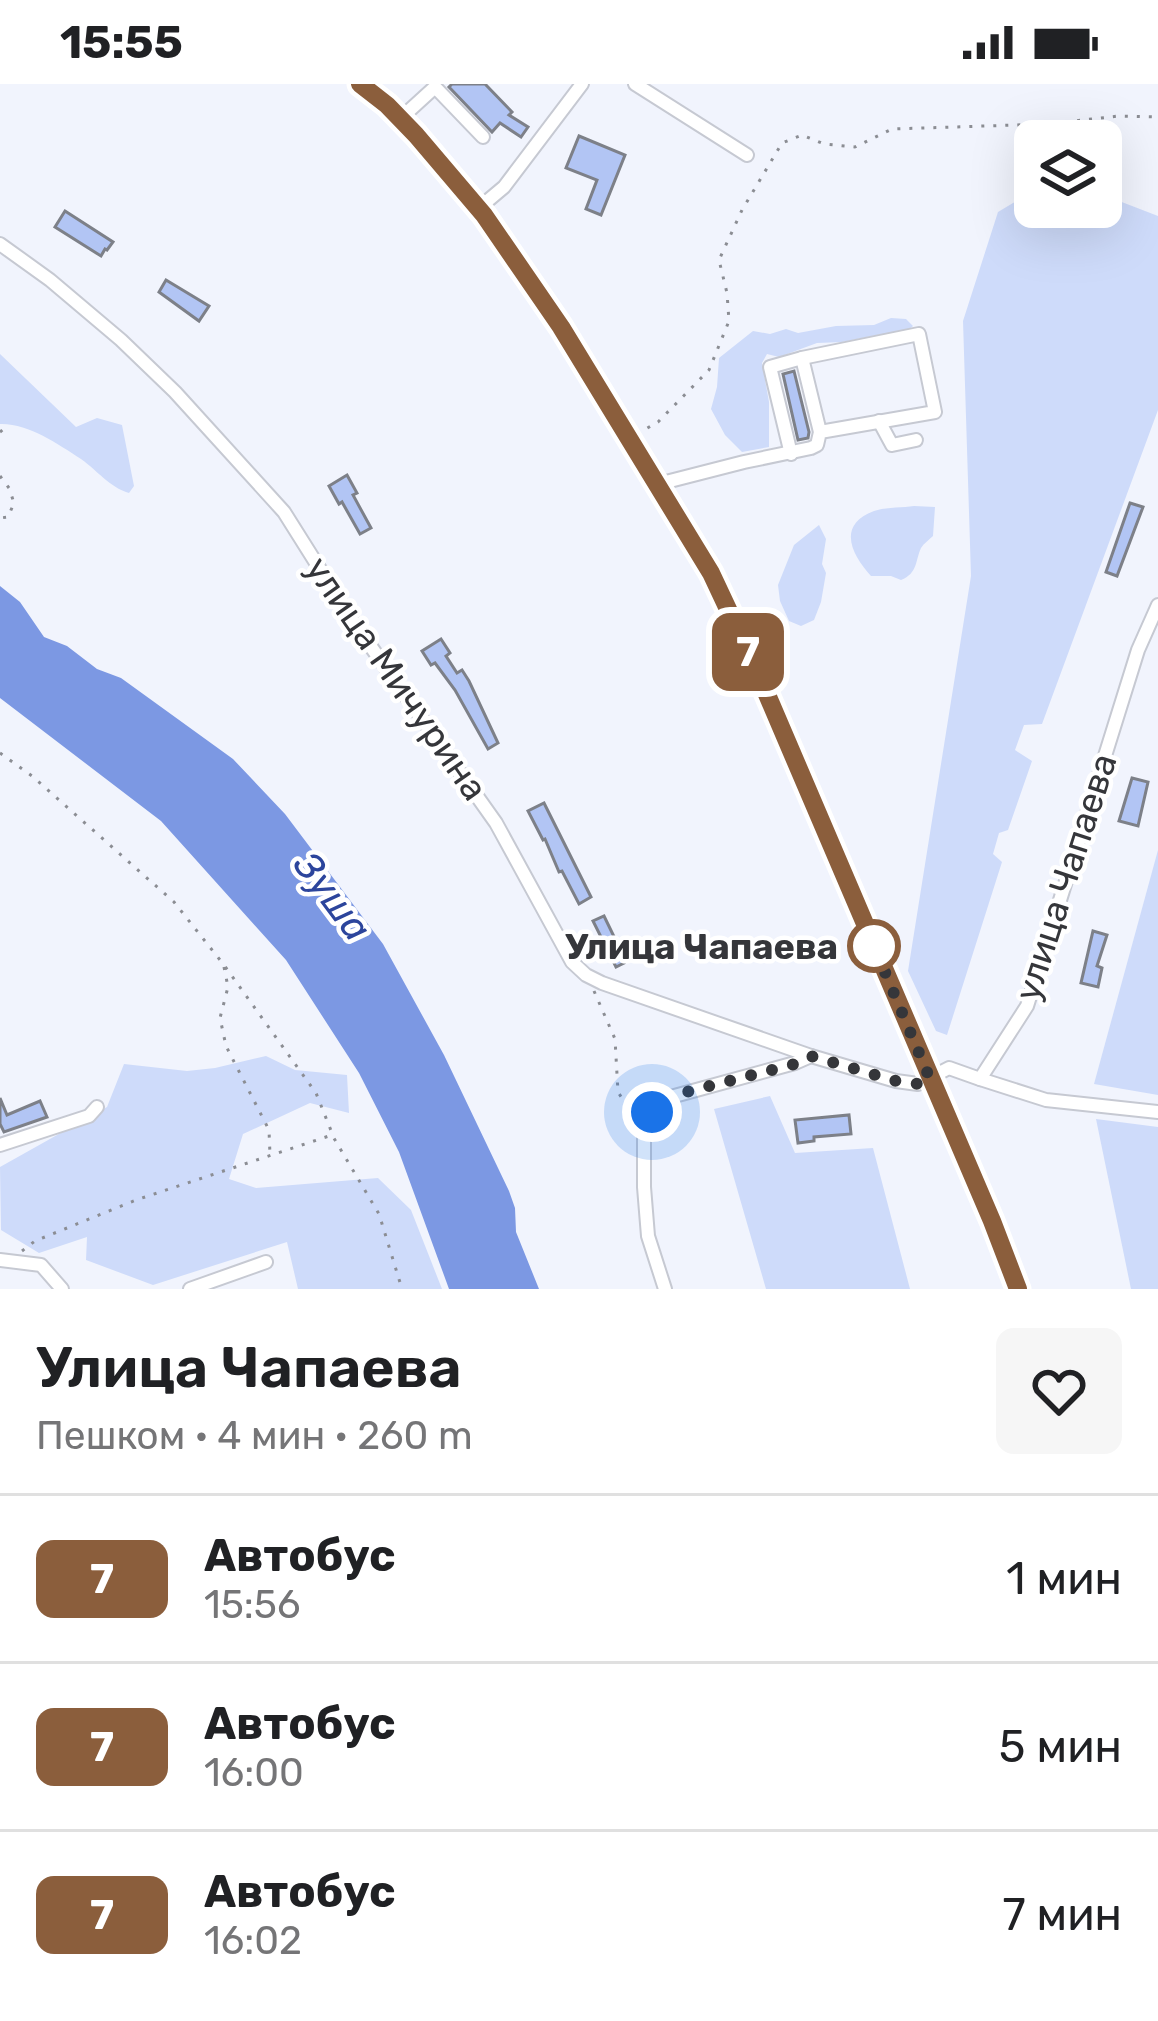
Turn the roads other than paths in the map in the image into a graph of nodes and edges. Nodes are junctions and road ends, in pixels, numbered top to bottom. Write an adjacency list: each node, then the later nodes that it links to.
1 (360, 84): 5 (street)
2 (582, 84): 8 (street)
3 (635, 84): 7 (street)
4 (434, 85): 5 (street); 6 (street)
5 (400, 119): 8 (street)
6 (483, 136)
7 (747, 155)
8 (479, 208): 15 (street)
9 (0, 244): 17 (street, улица Мичурина)
10 (802, 358): 11 (street); 12 (street); 14 (street)
11 (879, 421): 12 (street); 13 (street)
12 (820, 432): 14 (street)
13 (916, 440)
14 (791, 454): 15 (street)
15 (658, 484): 18 (street)
16 (1158, 605): 19 (street, улица Чапаева)
17 (811, 1056): 18 (street); 27 (street)
18 (930, 1079): 19 (street); 28 (street)
19 (980, 1079): 21 (street)
20 (97, 1107): 22 (street)
21 (1158, 1112)
22 (0, 1145)
23 (6, 1260): 25 (street)
24 (266, 1262): 26 (street)
25 (62, 1289)
26 (190, 1289)
27 (665, 1289)
28 (1018, 1289)

